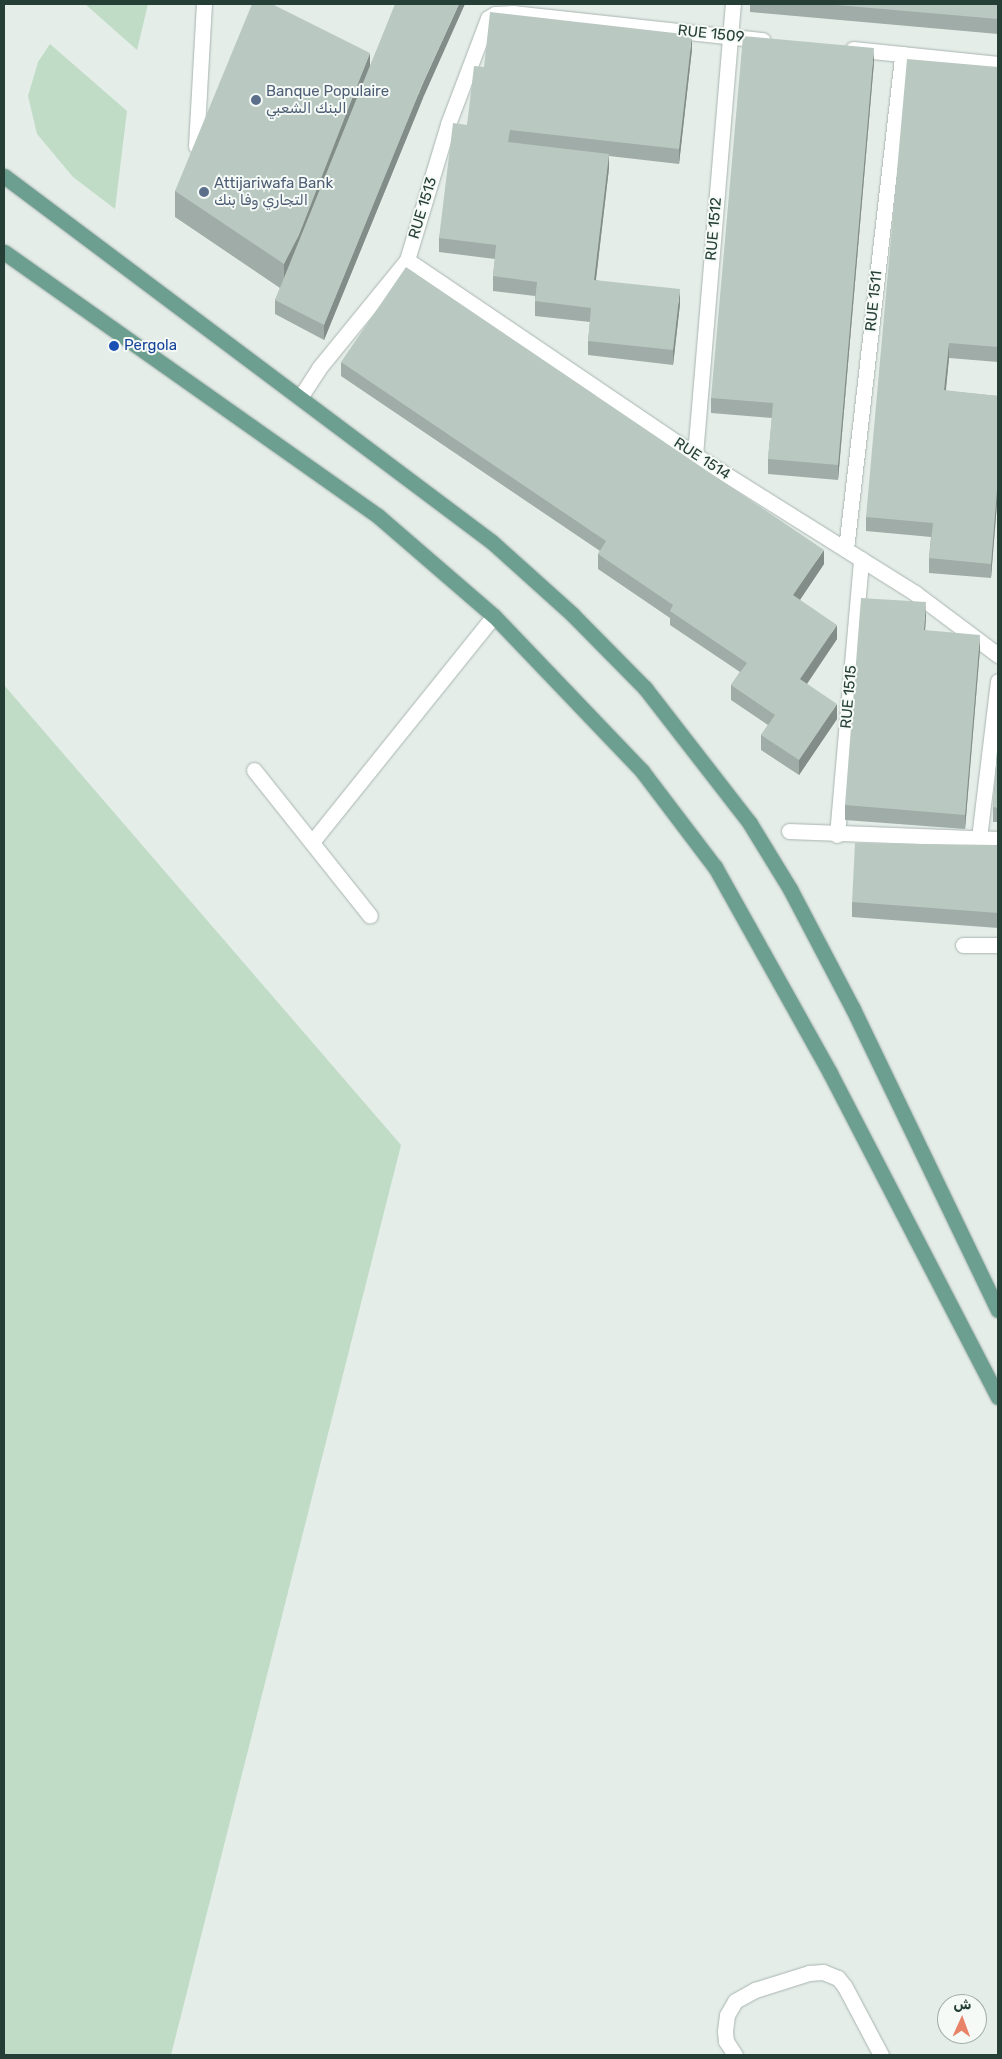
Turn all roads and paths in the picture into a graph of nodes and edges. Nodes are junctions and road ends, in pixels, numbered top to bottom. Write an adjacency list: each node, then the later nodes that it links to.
1 (204, 4): 9 (street)
2 (734, 4): 4 (street, RUE 1512)
3 (513, 13): 4 (street, RUE 1509); 12 (street, RUE 1513)
4 (731, 36): 5 (street, RUE 1509); 14 (street, RUE 1512)
5 (778, 41)
6 (836, 47): 7 (street)
7 (902, 54): 8 (street); 15 (street, RUE 1511)
8 (998, 64)
9 (196, 146)
10 (4, 176): 13 (main road)
11 (4, 252): 17 (main road)
12 (407, 260): 13 (street, RUE 1513); 14 (street, RUE 1514)
13 (301, 396): 29 (main road)
14 (695, 455): 15 (street, RUE 1514)
15 (846, 548): 16 (street, RUE 1514)
16 (861, 558): 18 (street, RUE 1514); 22 (street, RUE 1515)
17 (494, 616): 25 (street); 30 (main road)
18 (998, 655)
19 (998, 681): 23 (street)
20 (254, 770): 25 (street)
21 (789, 831): 22 (street)
22 (837, 835): 23 (street)
23 (978, 838): 24 (street)
24 (998, 839)
25 (312, 842): 26 (street)
26 (370, 916)
27 (963, 945): 28 (street)
28 (998, 946)
29 (998, 1310)
30 (998, 1397)
31 (735, 2055): 32 (street)
32 (881, 2055)

